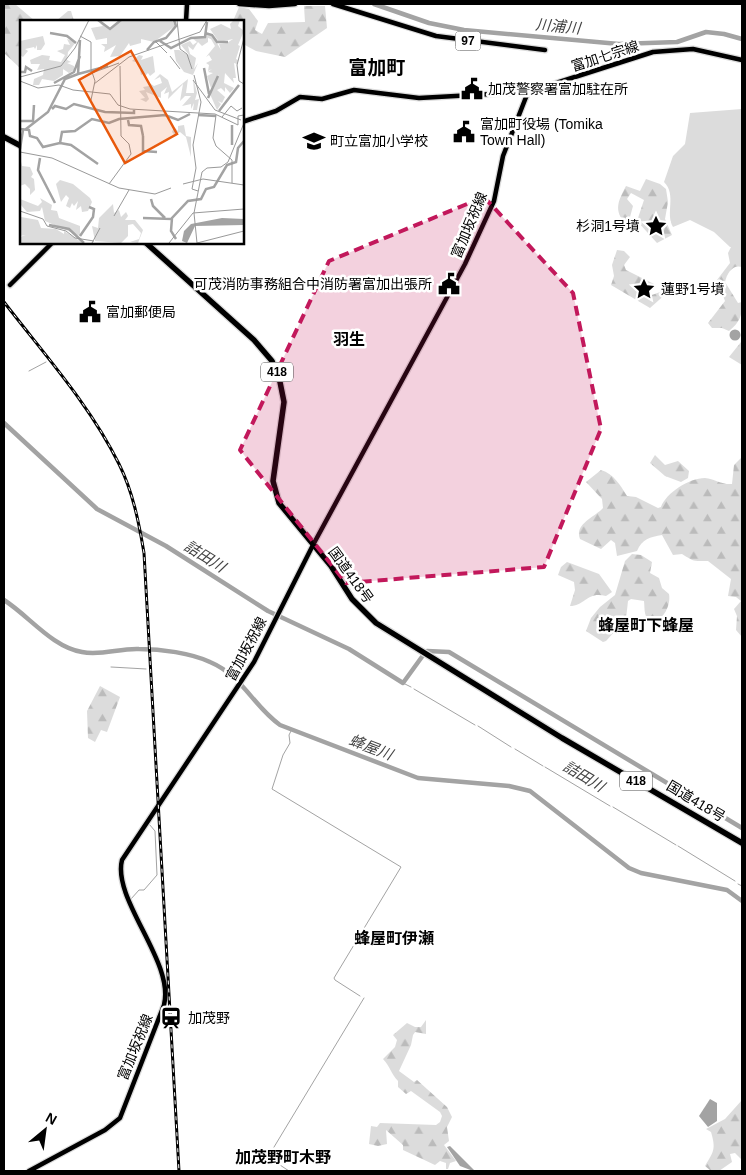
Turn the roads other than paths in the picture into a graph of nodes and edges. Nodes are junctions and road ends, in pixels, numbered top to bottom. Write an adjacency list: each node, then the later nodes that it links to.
1 (187, 4): 5 (main road)
2 (239, 4): 3 (main road)
3 (294, 4)
4 (333, 4): 6 (main road, 97)
5 (186, 20)
6 (545, 50)
7 (742, 60): 8 (main road, 富加七宗線)
8 (528, 92): 9 (main road, 富加七宗線); 15 (main road, 富加坂祝線)
9 (244, 121)
10 (4, 137): 11 (highway)
11 (20, 145)
12 (51, 244): 14 (main road)
13 (147, 244): 15 (highway, 国道418号 / 418)
14 (10, 285)
15 (313, 545): 16 (highway, 国道418号 / 418); 17 (main road, 富加坂祝線)
16 (742, 843)
17 (30, 1171)

